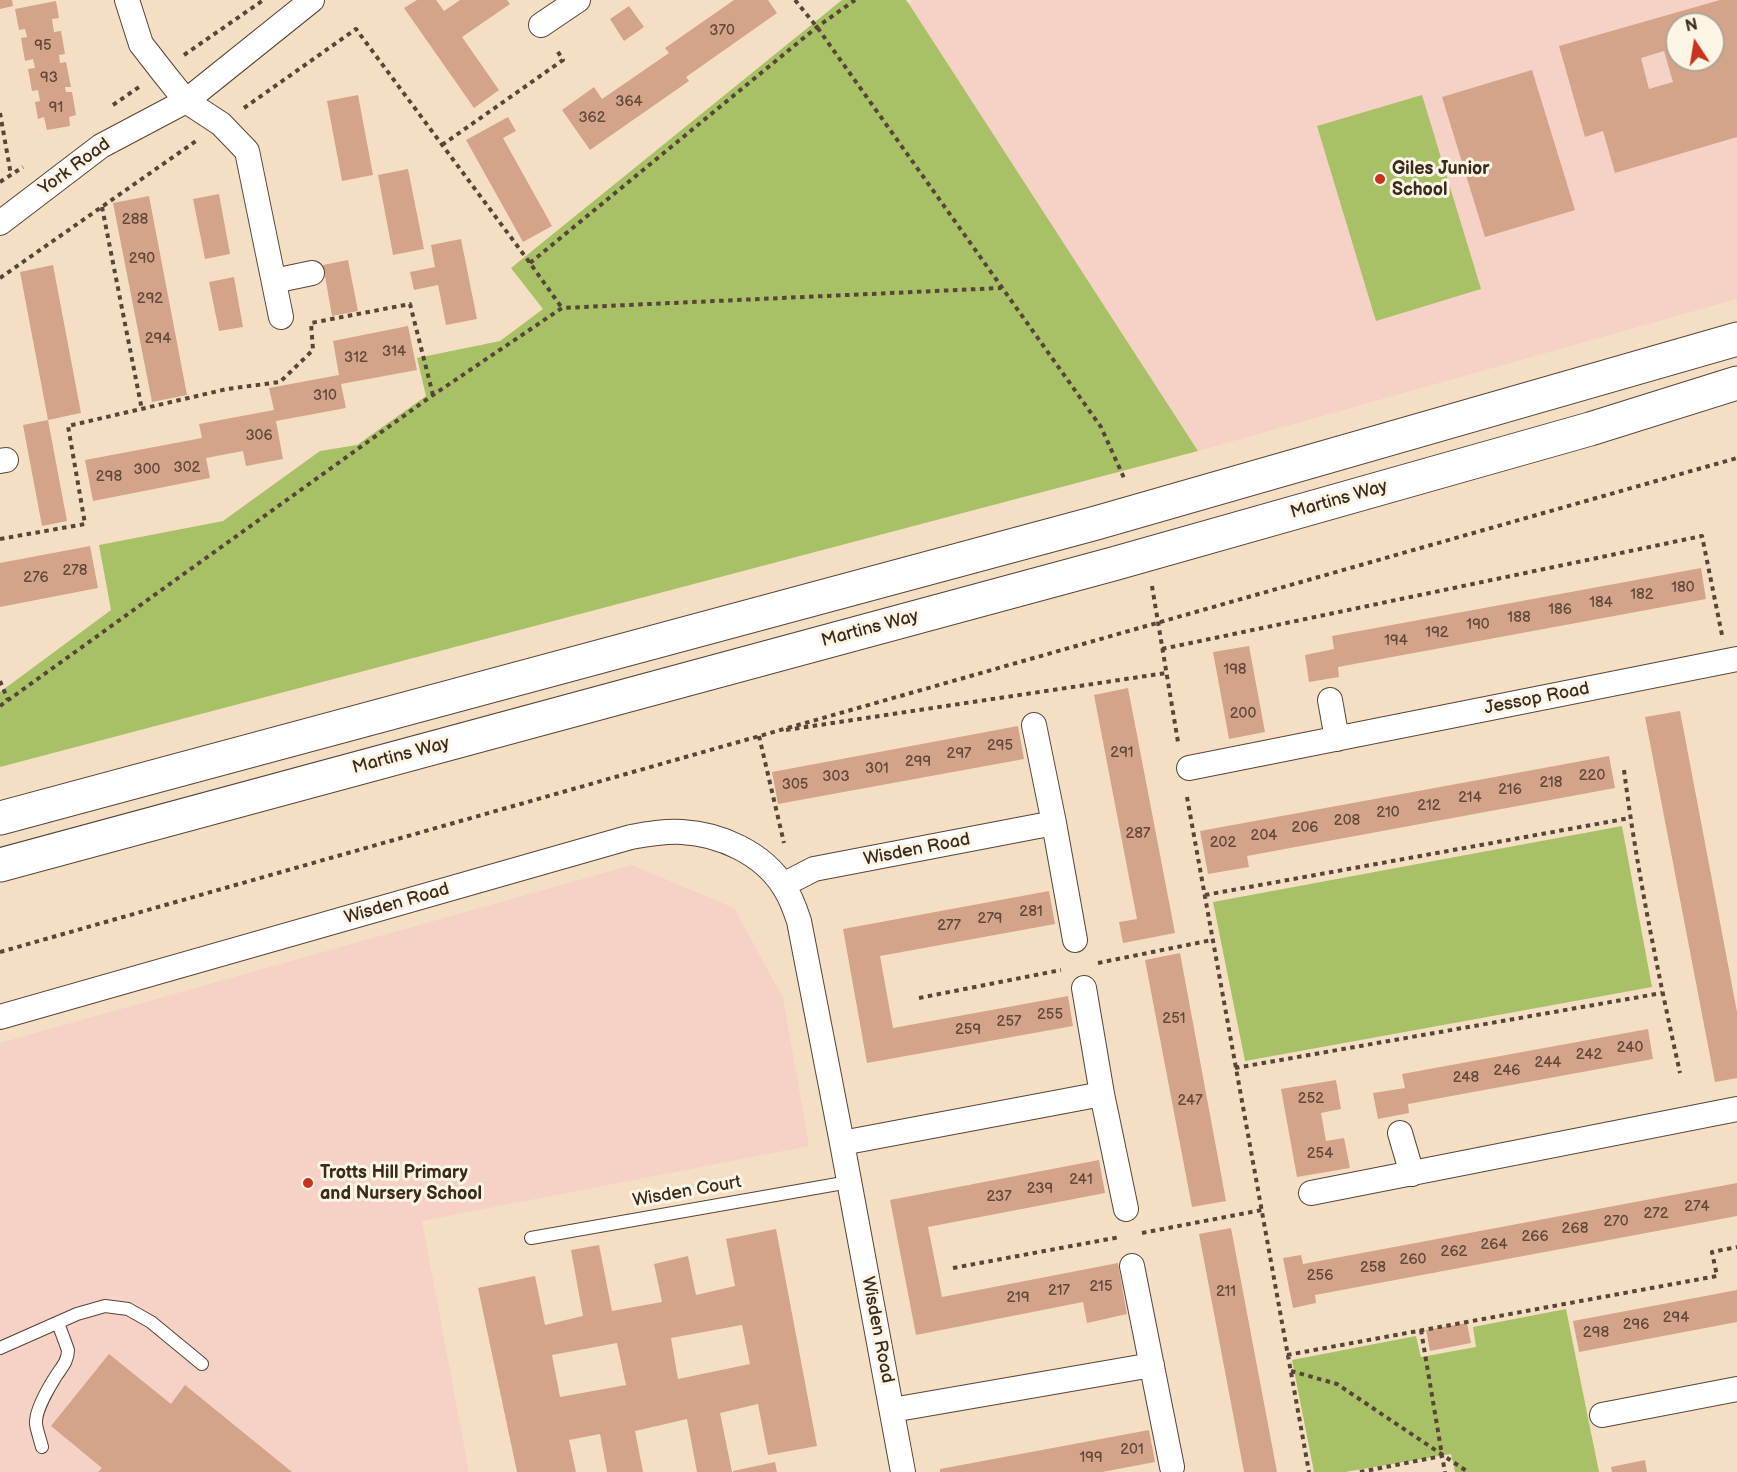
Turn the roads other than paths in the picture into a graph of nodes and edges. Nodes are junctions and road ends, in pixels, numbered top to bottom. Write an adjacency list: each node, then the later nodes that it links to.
1 (127, 0): 5 (street)
2 (312, 0): 5 (street, York Road)
3 (578, 0): 4 (street)
4 (541, 25)
5 (186, 100): 6 (street, York Road); 8 (street)
6 (0, 223)
7 (312, 273): 8 (street)
8 (273, 280): 9 (street)
9 (281, 317)
10 (1737, 339): 17 (main road)
11 (1737, 384): 19 (main road, Martins Way)
12 (1732, 660): 15 (street, Jessop Road)
13 (1330, 700): 15 (street)
14 (1034, 725): 18 (street)
15 (1337, 739): 16 (street, Jessop Road)
16 (1184, 760)
17 (0, 818)
18 (1054, 823): 20 (street, Wisden Road); 21 (street)
19 (0, 865)
20 (788, 882): 23 (street, Wisden Road); 27 (street, Wisden Road)
21 (1075, 940)
22 (1084, 988): 24 (street)
23 (0, 1017)
24 (1102, 1094): 27 (street); 31 (street)
25 (1737, 1109): 28 (street)
26 (1400, 1133): 28 (street)
27 (842, 1143): 29 (street, Wisden Road)
28 (1412, 1174): 30 (street)
29 (849, 1182): 32 (lane, Wisden Court); 39 (street, Wisden Road)
30 (1311, 1193)
31 (1126, 1209)
32 (531, 1238)
33 (1132, 1266): 37 (street)
34 (58, 1323): 35 (lane); 36 (lane); 41 (lane)
35 (0, 1348)
36 (202, 1364)
37 (1152, 1365): 39 (street); 42 (street)
38 (1737, 1389): 40 (street)
39 (892, 1410): 43 (street, Wisden Road)
40 (1602, 1415)
41 (42, 1447)
42 (1172, 1467)
43 (903, 1472)

